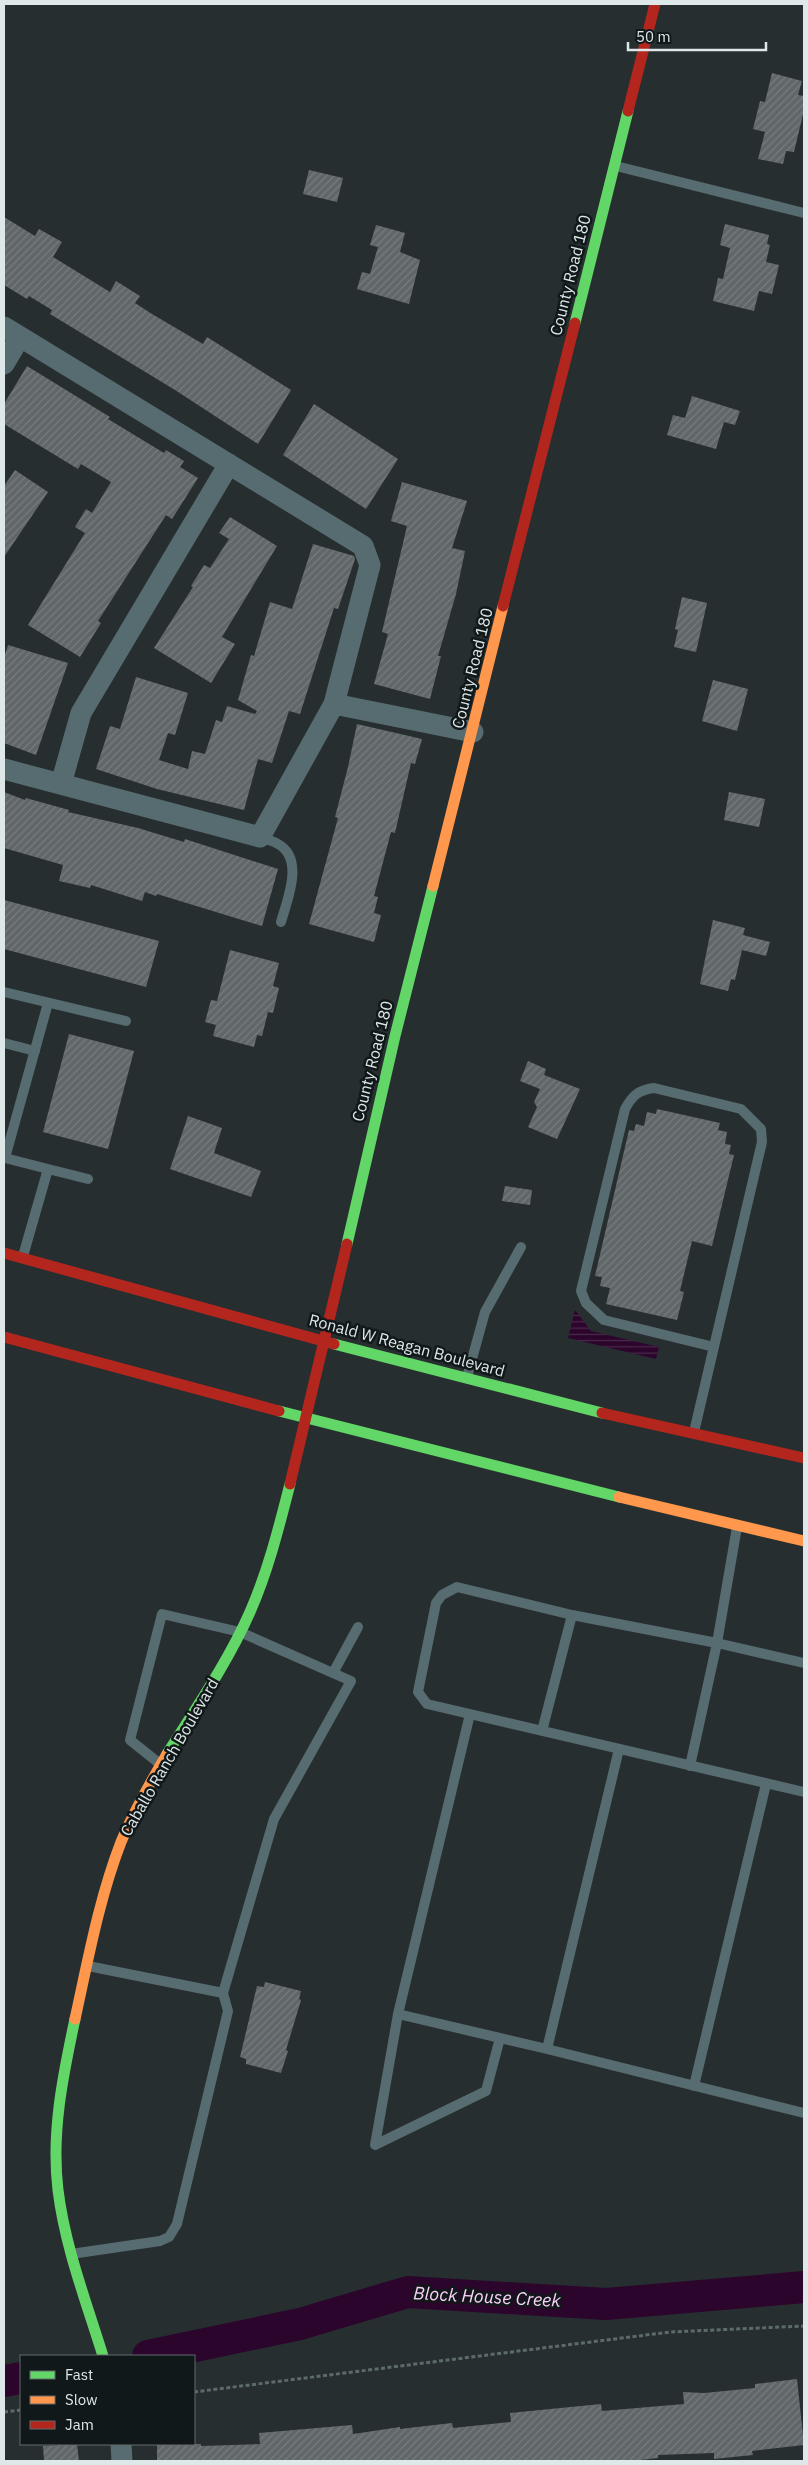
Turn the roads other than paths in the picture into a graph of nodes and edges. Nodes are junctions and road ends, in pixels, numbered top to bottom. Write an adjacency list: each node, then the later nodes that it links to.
1 (655, 4): 2 (street, County Road 180)
2 (615, 166): 3 (lane); 8 (street, County Road 180)
3 (804, 213)
4 (12, 332): 5 (street); 6 (street)
5 (4, 364)
6 (229, 464): 7 (street); 10 (street)
7 (334, 704): 8 (street); 11 (street)
8 (473, 732): 25 (street, County Road 180)
9 (4, 769): 10 (street)
10 (61, 784): 11 (street)
11 (260, 837): 12 (lane)
12 (281, 922)
13 (4, 992): 14 (lane)
14 (48, 1003): 15 (lane); 17 (lane)
15 (126, 1022)
16 (4, 1043): 17 (lane)
17 (34, 1051): 18 (lane)
18 (5, 1158): 19 (lane)
19 (48, 1169): 20 (lane); 23 (lane)
20 (88, 1179)
21 (521, 1247): 27 (lane)
22 (4, 1253): 23 (street, Ronald W Reagan Boulevard)
23 (22, 1258): 25 (street, Ronald W Reagan Boulevard)
24 (4, 1337): 28 (street)
25 (326, 1342): 27 (street, Ronald W Reagan Boulevard); 28 (street, Caballo Ranch Boulevard)
26 (714, 1346): 26 (lane); 29 (lane)
27 (466, 1378): 29 (street, Ronald W Reagan Boulevard)
28 (306, 1419): 31 (street); 35 (street, Caballo Ranch Boulevard)
29 (694, 1433): 30 (street, Ronald W Reagan Boulevard)
30 (804, 1458)
31 (737, 1526): 32 (street); 36 (lane)
32 (804, 1542)
33 (572, 1615): 36 (lane); 39 (lane); 40 (lane)
34 (358, 1627): 38 (lane)
35 (240, 1632): 38 (lane); 42 (street, Caballo Ranch Boulevard); 42 (lane)
36 (717, 1643): 37 (lane); 43 (lane)
37 (804, 1664)
38 (334, 1673): 47 (lane)
39 (470, 1714): 40 (lane); 48 (lane)
40 (542, 1731): 41 (lane)
41 (619, 1750): 43 (lane); 50 (lane)
42 (161, 1765): 46 (street, Caballo Ranch Boulevard)
43 (690, 1766): 44 (lane)
44 (766, 1784): 45 (lane); 51 (lane)
45 (804, 1792)
46 (87, 1965): 47 (lane); 53 (street, Caballo Ranch Boulevard)
47 (223, 1993): 53 (lane)
48 (398, 2014): 49 (lane); 49 (lane)
49 (500, 2038): 50 (lane)
50 (546, 2049): 51 (lane)
51 (694, 2086): 52 (lane)
52 (804, 2113)
53 (71, 2254): 54 (street, Caballo Ranch Boulevard)
54 (103, 2355)
55 (121, 2445): 56 (street)
56 (122, 2461)

